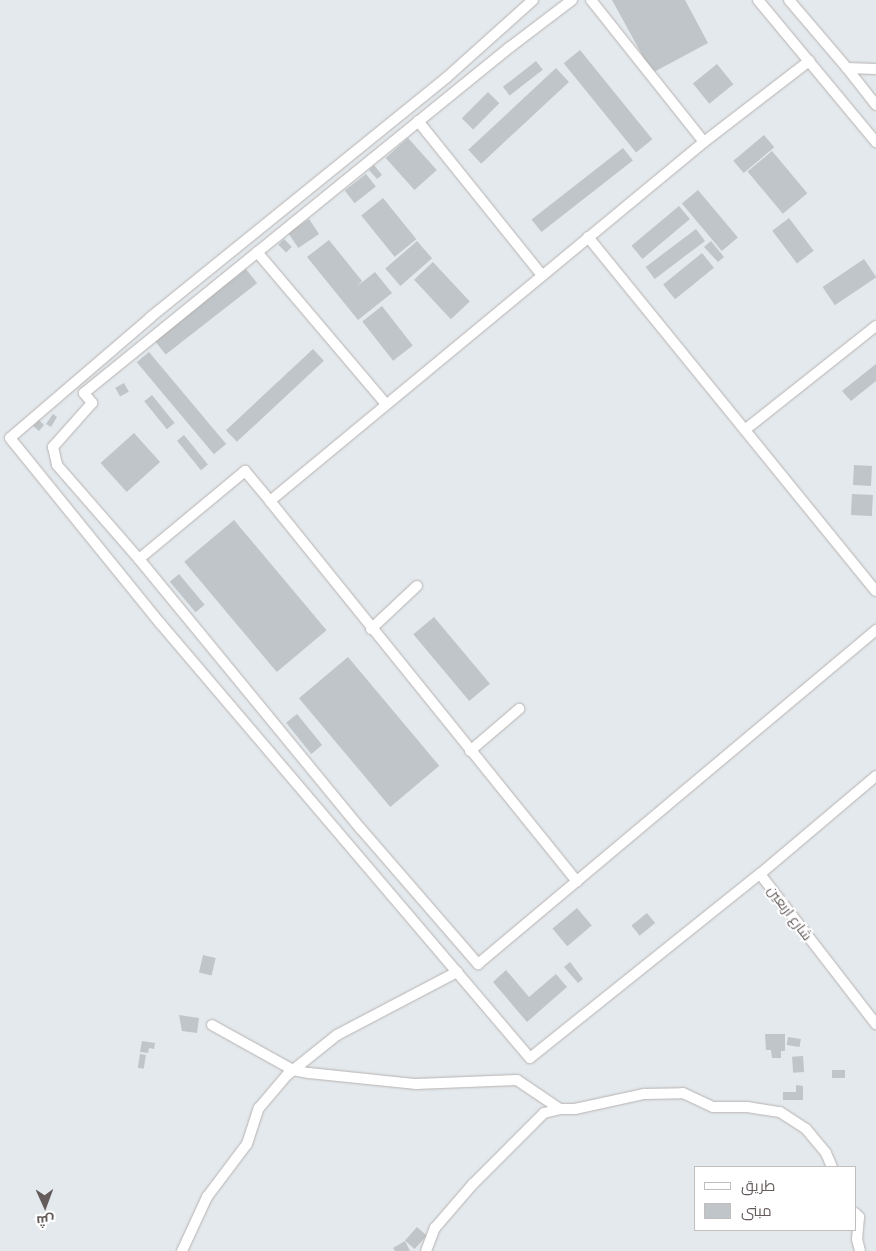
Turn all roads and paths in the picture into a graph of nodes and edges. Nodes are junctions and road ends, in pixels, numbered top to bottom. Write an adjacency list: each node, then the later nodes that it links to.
1 (533, 0): 30 (street)
2 (572, 0): 10 (street)
3 (590, 0): 11 (street)
4 (758, 0): 6 (street)
5 (790, 0): 7 (street)
6 (809, 60): 11 (street); 12 (street)
7 (846, 68): 8 (street); 9 (street)
8 (876, 69)
9 (876, 105)
10 (418, 121): 14 (street); 15 (street)
11 (704, 142): 13 (street)
12 (876, 142)
13 (588, 237): 15 (street); 18 (street)
14 (257, 252): 17 (street); 20 (street)
15 (542, 275): 17 (street)
16 (876, 326): 18 (street)
17 (386, 404): 19 (street)
18 (746, 429): 22 (street)
19 (270, 501): 20 (street); 23 (street)
20 (139, 559): 29 (street)
21 (417, 586): 23 (street)
22 (876, 591)
23 (371, 629): 26 (street)
24 (876, 630): 29 (street)
25 (520, 709): 26 (street)
26 (470, 751): 29 (street)
27 (876, 776): 28 (street, شارع اربعين)
28 (760, 874): 30 (street); 31 (street, شارع اربعين)
29 (576, 881)
30 (457, 972): 33 (street)
31 (876, 1024)
32 (212, 1025): 33 (street)
33 (293, 1070): 34 (street); 37 (street)
34 (560, 1109): 35 (street); 38 (street)
35 (832, 1166)
36 (856, 1214): 39 (street)
37 (182, 1251)
38 (426, 1251)
39 (860, 1251)

